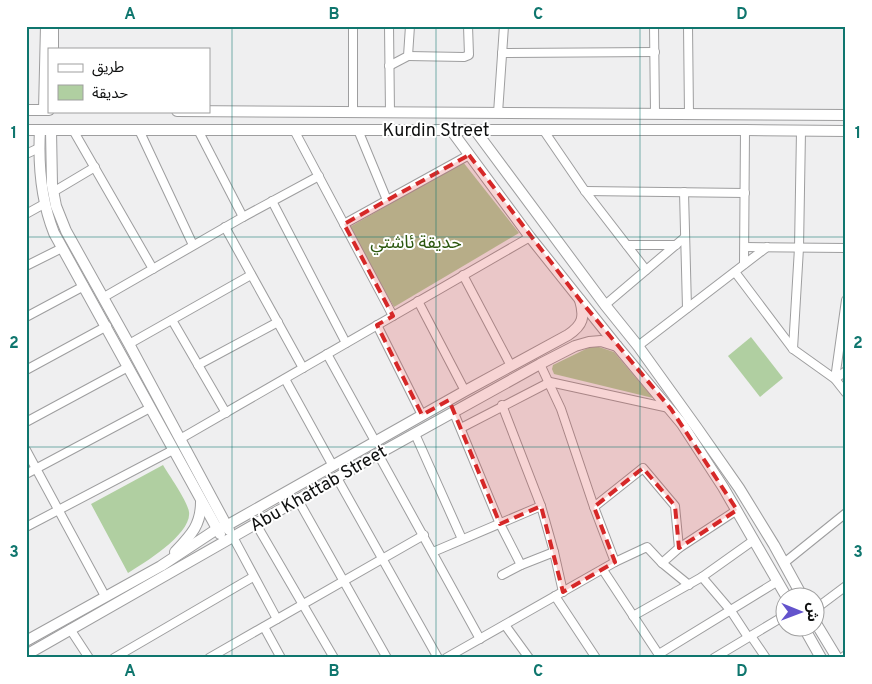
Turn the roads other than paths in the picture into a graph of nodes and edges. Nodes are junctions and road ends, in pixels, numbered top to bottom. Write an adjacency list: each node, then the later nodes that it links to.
1 (46, 26): 16 (main road)
2 (53, 26): 10 (main road)
3 (353, 26): 19 (street)
4 (389, 26): 14 (street)
5 (410, 26): 13 (street)
6 (468, 26): 13 (street)
7 (504, 26): 12 (street)
8 (654, 26): 11 (street)
9 (688, 26): 24 (street)
10 (53, 48)
11 (655, 52): 12 (street); 22 (street)
12 (502, 53): 21 (street)
13 (408, 56): 14 (street)
14 (389, 66): 20 (street)
15 (26, 110): 16 (main road)
16 (46, 110)
17 (210, 111): 18 (main road, Kurdin Street)
18 (310, 112): 19 (main road, Kurdin Street); 33 (main road)
19 (353, 113): 20 (main road, Kurdin Street)
20 (390, 113): 21 (main road, Kurdin Street)
21 (498, 113): 23 (main road, Kurdin Street)
22 (655, 113): 23 (main road, Kurdin Street); 24 (main road, Kurdin Street)
23 (630, 114): 39 (main road)
24 (689, 114): 25 (main road, Kurdin Street)
25 (846, 115)
26 (26, 130): 27 (main road, Kurdin Street)
27 (40, 130): 28 (main road, Kurdin Street); 42 (main road)
28 (51, 130): 29 (main road, Kurdin Street); 48 (main road)
29 (73, 130): 30 (main road, Kurdin Street); 45 (street)
30 (139, 130): 31 (main road, Kurdin Street); 60 (street)
31 (198, 130): 32 (main road, Kurdin Street); 55 (street)
32 (294, 130): 33 (main road, Kurdin Street); 46 (street)
33 (310, 130): 34 (main road, Kurdin Street)
34 (358, 130): 35 (main road, Kurdin Street); 51 (street)
35 (451, 130): 36 (main road, Kurdin Street); 44 (main road)
36 (474, 130): 38 (main road, Kurdin Street); 80 (main road)
37 (745, 130): 39 (main road, Kurdin Street); 40 (main road, Kurdin Street); 50 (street)
38 (544, 131): 39 (main road, Kurdin Street); 47 (street)
39 (631, 131)
40 (801, 131): 41 (main road, Kurdin Street); 66 (street)
41 (846, 131)
42 (39, 148): 43 (street); 53 (main road)
43 (26, 154)
44 (469, 156): 51 (street); 58 (main road)
45 (95, 167): 48 (street); 70 (street)
46 (318, 176): 52 (street); 56 (street)
47 (585, 191): 49 (street); 61 (street)
48 (53, 192): 76 (main road)
49 (684, 192): 50 (street); 59 (street)
50 (745, 193): 65 (street)
51 (386, 200): 56 (street)
52 (272, 201): 55 (street); 89 (street)
53 (44, 204): 54 (street); 64 (main road)
54 (26, 214)
55 (243, 217): 57 (street)
56 (344, 224): 82 (street)
57 (225, 227): 60 (street); 73 (street)
58 (530, 237): 74 (street); 77 (main road)
59 (684, 238): 62 (street); 81 (street)
60 (193, 245): 70 (street)
61 (627, 245): 62 (street); 71 (street)
62 (676, 245): 71 (street)
63 (767, 247): 65 (street); 66 (street); 68 (street)
64 (62, 248): 69 (street); 75 (main road)
65 (746, 248): 68 (street)
66 (799, 248): 67 (street); 94 (street)
67 (846, 248)
68 (744, 264): 72 (street)
69 (26, 266)
70 (153, 269): 76 (street)
71 (646, 270): 80 (street)
72 (735, 272): 81 (street); 94 (street)
73 (251, 275): 84 (street); 85 (street)
74 (463, 275): 79 (street); 98 (street)
75 (84, 286): 83 (street); 87 (main road)
76 (104, 297): 90 (main road)
77 (580, 300): 88 (main road, Abu Khattab Street); 92 (main road)
78 (846, 300): 104 (street)
79 (418, 301): 82 (street); 106 (street)
80 (604, 305): 93 (main road)
81 (687, 308): 93 (street)
82 (393, 316): 86 (street)
83 (26, 317)
84 (172, 320): 90 (street); 97 (street)
85 (278, 322): 97 (street); 100 (street)
86 (376, 325): 89 (street); 113 (street)
87 (107, 326): 99 (main road); 101 (street)
88 (568, 335): 91 (main road); 98 (main road, Abu Khattab Street)
89 (346, 343): 95 (street)
90 (129, 344): 117 (main road)
91 (575, 346): 92 (main road, Abu Khattab Street); 96 (main road, Abu Khattab Street)
92 (617, 346): 110 (main road)
93 (638, 346): 147 (main road)
94 (792, 349): 104 (street)
95 (327, 354): 100 (street); 118 (street)
96 (540, 364): 105 (street); 112 (main road, Abu Khattab Street)
97 (198, 365): 111 (street)
98 (511, 366): 106 (main road, Abu Khattab Street)
99 (128, 367): 109 (main road); 114 (street)
100 (303, 368): 103 (street)
101 (26, 370)
102 (846, 371): 104 (street)
103 (285, 378): 111 (street); 122 (street)
104 (835, 379): 107 (street)
105 (550, 382): 108 (street); 110 (street); 129 (street)
106 (465, 391): 113 (main road, Abu Khattab Street)
107 (846, 393)
108 (502, 405): 115 (street); 128 (street)
109 (150, 408): 120 (main road); 123 (street)
110 (671, 409): 131 (main road)
111 (226, 413): 117 (street)
112 (454, 413): 115 (street); 116 (main road, Abu Khattab Street)
113 (422, 415): 118 (main road, Abu Khattab Street)
114 (26, 422)
115 (460, 428): 134 (street)
116 (415, 434): 121 (main road, Abu Khattab Street); 138 (street)
117 (180, 439): 136 (main road)
118 (375, 441): 122 (main road, Abu Khattab Street)
119 (26, 450): 123 (street)
120 (173, 450): 127 (main road); 130 (street)
121 (378, 454): 125 (main road, Abu Khattab Street); 137 (street)
122 (334, 466): 136 (main road, Abu Khattab Street)
123 (36, 468): 124 (street); 130 (street)
124 (26, 474)
125 (337, 478): 126 (main road, Abu Khattab Street); 144 (street)
126 (298, 500): 133 (main road, Abu Khattab Street); 154 (street)
127 (201, 501): 136 (main road); 149 (main road)
128 (541, 506): 134 (street); 143 (street)
129 (594, 507): 141 (street); 145 (street)
130 (59, 510): 135 (street); 161 (street)
131 (737, 510): 140 (main road); 141 (street)
132 (846, 513): 147 (street)
133 (256, 524): 139 (main road, Abu Khattab Street); 163 (street)
134 (500, 524): 138 (street); 148 (street)
135 (26, 527)
136 (222, 528): 139 (main road); 149 (main road, Abu Khattab Street)
137 (424, 535): 142 (street); 144 (street)
138 (462, 539): 142 (street)
139 (229, 540): 152 (street); 170 (main road, Abu Khattab Street)
140 (754, 540): 153 (street); 155 (main road)
141 (679, 548): 146 (street)
142 (433, 552): 174 (street)
143 (554, 552): 148 (street); 160 (street)
144 (382, 558): 154 (street); 190 (street)
145 (615, 562): 146 (street); 150 (street)
146 (662, 563): 156 (street)
147 (784, 563): 158 (main road)
148 (521, 565): 151 (street)
149 (161, 566): 161 (main road, Abu Khattab Street)
150 (603, 570): 160 (street); 165 (street)
151 (502, 575)
152 (253, 577): 166 (street); 184 (street)
153 (702, 577): 156 (street); 164 (street)
154 (344, 581): 163 (street); 189 (street)
155 (778, 582): 157 (main road); 164 (street)
156 (689, 585): 165 (street)
157 (780, 586)
158 (797, 586)
159 (846, 586): 162 (street)
160 (559, 594): 168 (street); 194 (street)
161 (105, 596): 176 (main road, Abu Khattab Street)
162 (824, 602)
163 (302, 604): 166 (street); 188 (street)
164 (731, 611): 172 (street); 181 (street)
165 (633, 616): 181 (street)
166 (277, 619): 169 (street)
167 (774, 622): 172 (street)
168 (506, 625): 174 (street); 193 (street)
169 (264, 627): 177 (street); 187 (street)
170 (70, 629): 179 (main road, Abu Khattab Street); 183 (street)
171 (824, 635): 175 (main road)
172 (749, 636): 195 (street); 196 (street)
173 (809, 636): 180 (main road)
174 (480, 639): 178 (street)
175 (827, 640): 180 (main road); 182 (main road)
176 (26, 641): 179 (main road)
177 (224, 650): 185 (street); 186 (street)
178 (461, 650): 191 (street); 192 (street)
179 (29, 654)
180 (817, 655)
181 (660, 656)
182 (839, 657)
183 (89, 658)
184 (114, 658)
185 (209, 658)
186 (228, 658)
187 (281, 658)
188 (334, 658)
189 (387, 658)
190 (438, 658)
191 (446, 658)
192 (466, 658)
193 (529, 658)
194 (596, 658)
195 (714, 658)
196 (766, 658)

